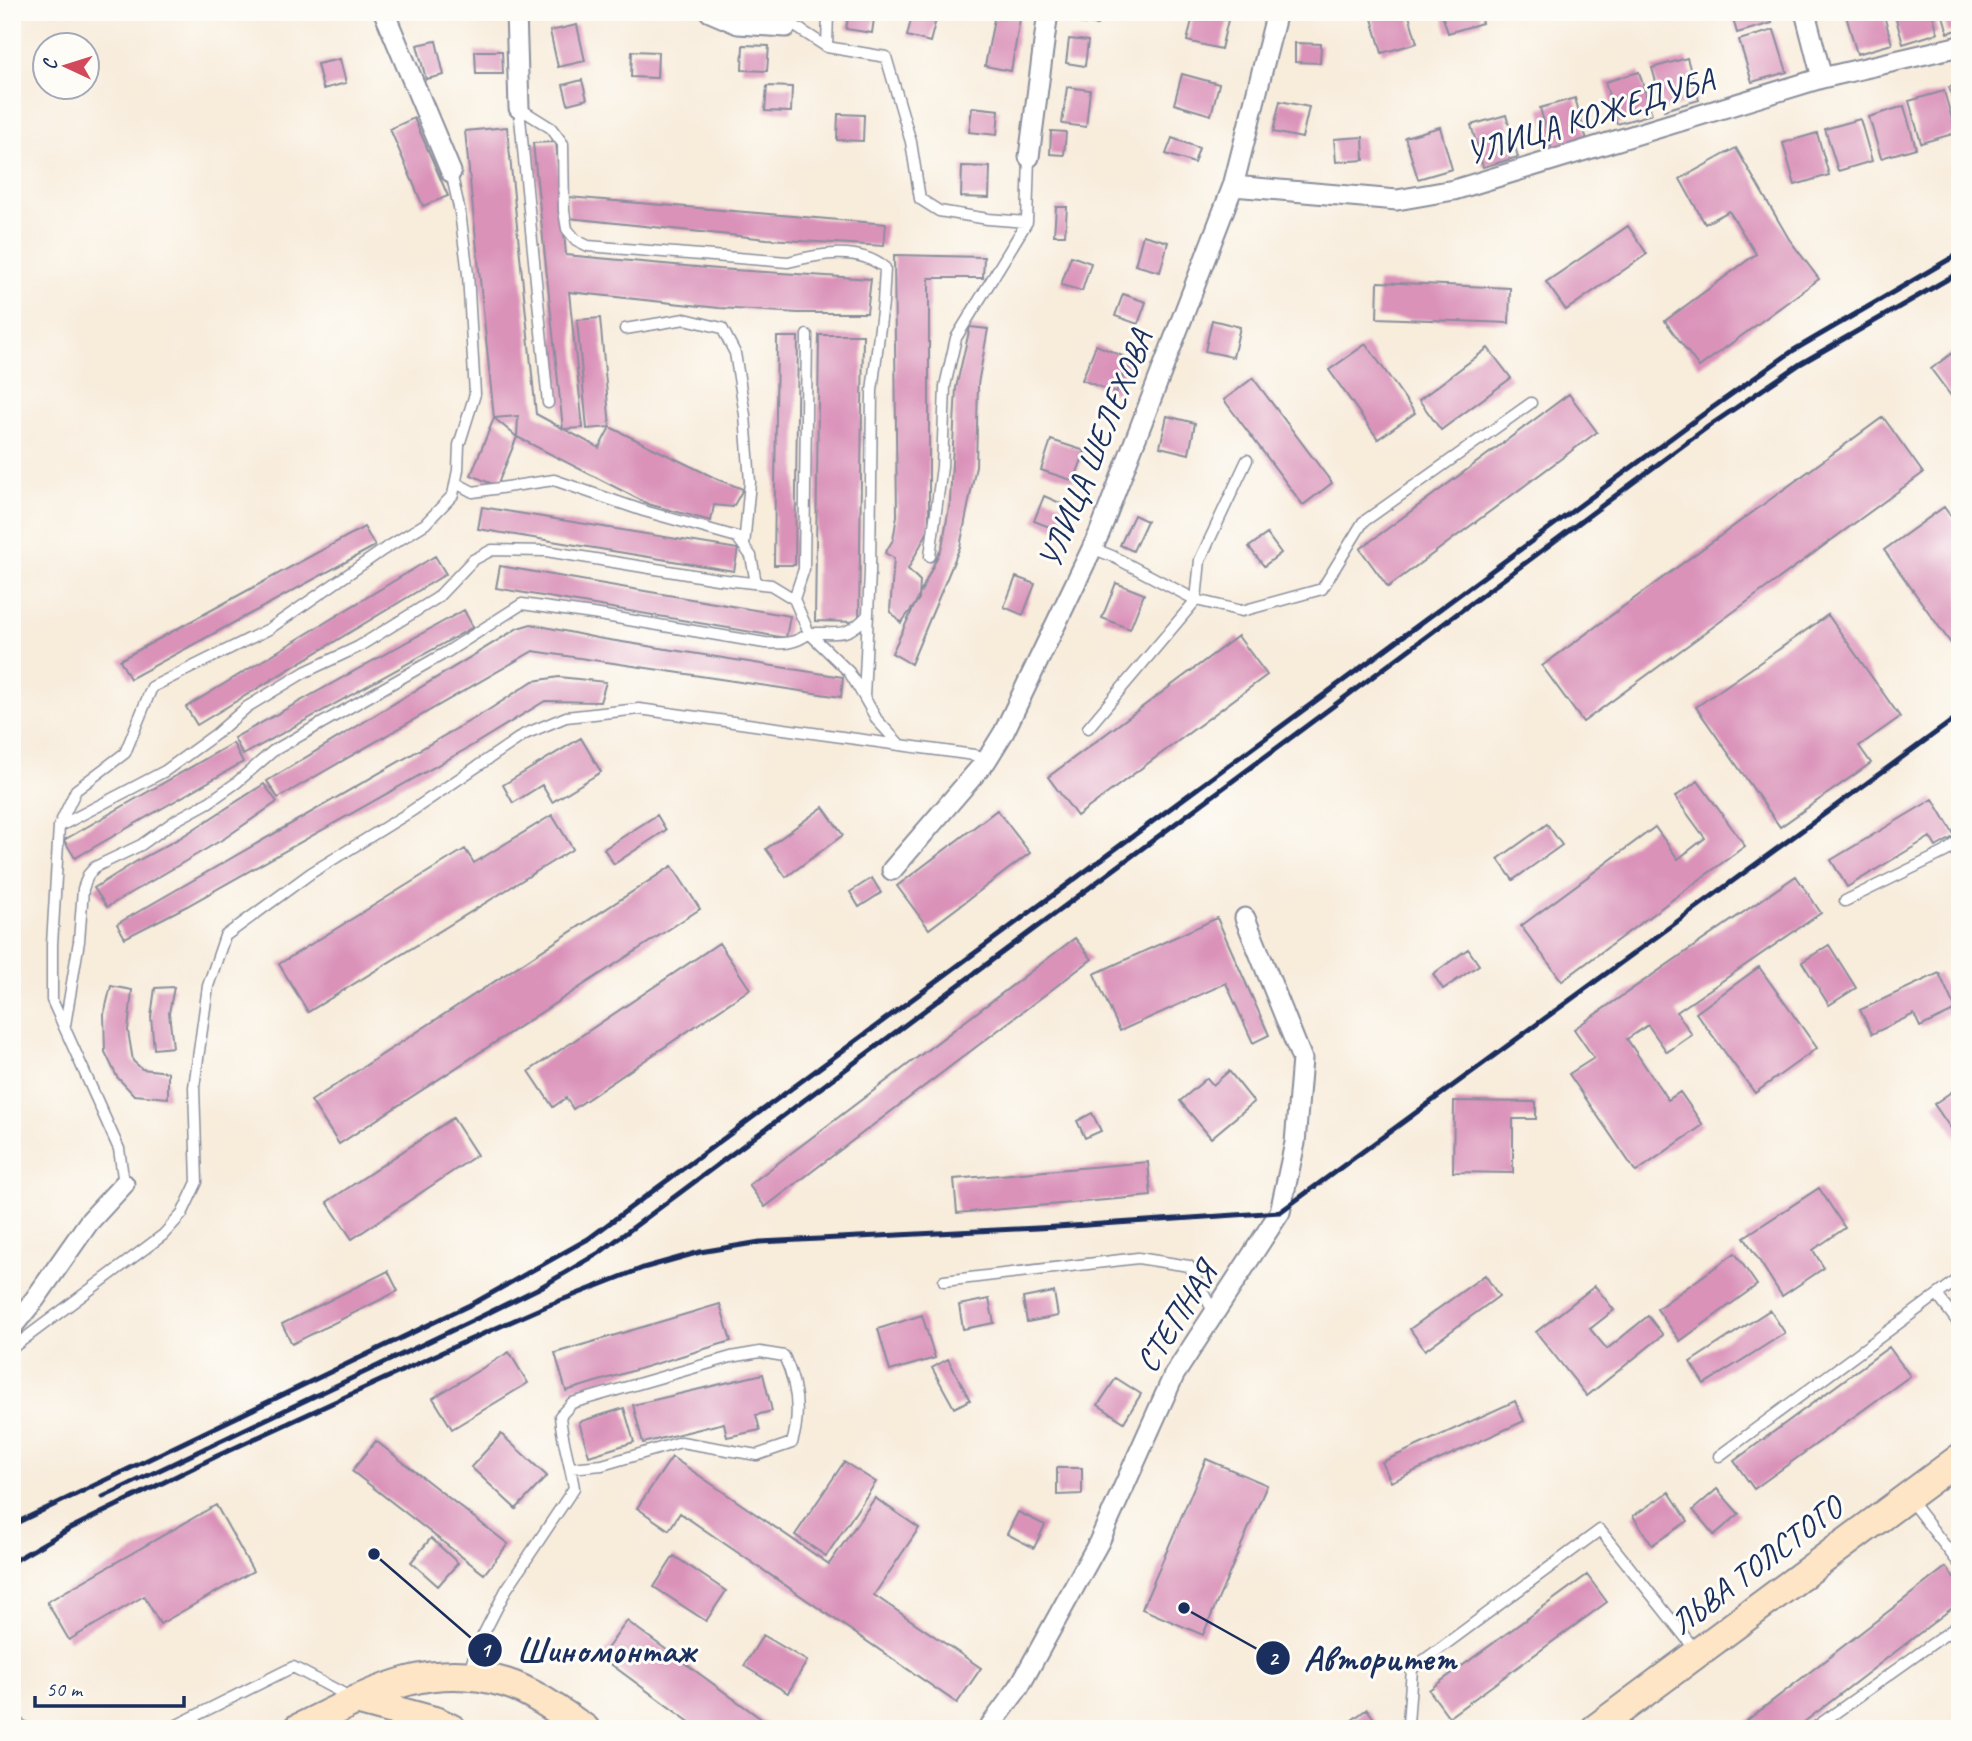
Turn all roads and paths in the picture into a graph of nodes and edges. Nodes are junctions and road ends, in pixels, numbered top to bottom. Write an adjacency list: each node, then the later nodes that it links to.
1 (384, 12): 14 (street)
2 (516, 12): 12 (street)
3 (710, 12): 8 (street)
4 (828, 12): 10 (lane)
5 (1048, 12): 13 (street)
6 (1278, 12): 15 (street, УЛИЦА ШЕЛЕХОВА)
7 (1805, 12): 11 (street)
8 (787, 16): 10 (lane)
9 (1960, 46): 11 (street, УЛИЦА КОЖЕДУБА)
10 (827, 47): 16 (lane)
11 (1822, 78): 15 (street, УЛИЦА КОЖЕДУБА)
12 (519, 108): 19 (lane); 29 (lane)
13 (1029, 156): 16 (lane)
14 (450, 172): 22 (lane)
15 (1233, 186): 24 (street, УЛИЦА ШЕЛЕХОВА)
16 (1027, 222): 25 (lane)
17 (625, 329): 23 (lane)
18 (807, 335): 27 (lane)
19 (548, 403)
20 (1531, 403): 28 (lane)
21 (1247, 460): 28 (lane)
22 (456, 483): 23 (lane); 35 (lane)
23 (744, 545): 26 (lane)
24 (1092, 548): 28 (lane); 34 (street, УЛИЦА ШЕЛЕХОВА)
25 (930, 556)
26 (756, 583): 27 (lane); 35 (lane)
27 (794, 600): 30 (lane)
28 (1196, 600): 32 (lane)
29 (868, 614): 30 (lane); 31 (lane)
30 (809, 633): 31 (lane); 40 (lane)
31 (864, 696): 33 (lane)
32 (1088, 727)
33 (900, 745): 34 (lane); 48 (lane)
34 (986, 761): 37 (street, УЛИЦА ШЕЛЕХОВА)
35 (59, 826): 40 (lane)
36 (1960, 840): 38 (lane)
37 (892, 870)
38 (1845, 901)
39 (1245, 918): 45 (street, СТЕПНАЯ)
40 (64, 1027): 41 (lane)
41 (124, 1184): 47 (street)
42 (1960, 1278): 44 (lane)
43 (944, 1281): 45 (lane)
44 (1937, 1295): 46 (lane); 49 (lane)
45 (1215, 1313): 65 (street, СТЕПНАЯ)
46 (1960, 1325)
47 (12, 1326)
48 (12, 1348)
49 (1719, 1456)
50 (1960, 1458): 52 (street, ЛЬВА ТОЛСТОГО)
51 (571, 1468): 51 (lane); 56 (lane)
52 (1906, 1496): 53 (lane); 55 (street, ЛЬВА ТОЛСТОГО)
53 (1960, 1565)
54 (1960, 1625): 60 (lane)
55 (1697, 1653): 66 (lane); 67 (street, ЛЬВА ТОЛСТОГО)
56 (461, 1674): 57 (street); 58 (street); 64 (street)
57 (356, 1700): 58 (street); 62 (lane); 63 (street)
58 (444, 1726)
59 (12, 1728): 61 (lane)
60 (1817, 1728)
61 (27, 1729)
62 (169, 1729)
63 (297, 1729)
64 (585, 1729)
65 (988, 1729)
66 (1410, 1729)
67 (1595, 1729)

